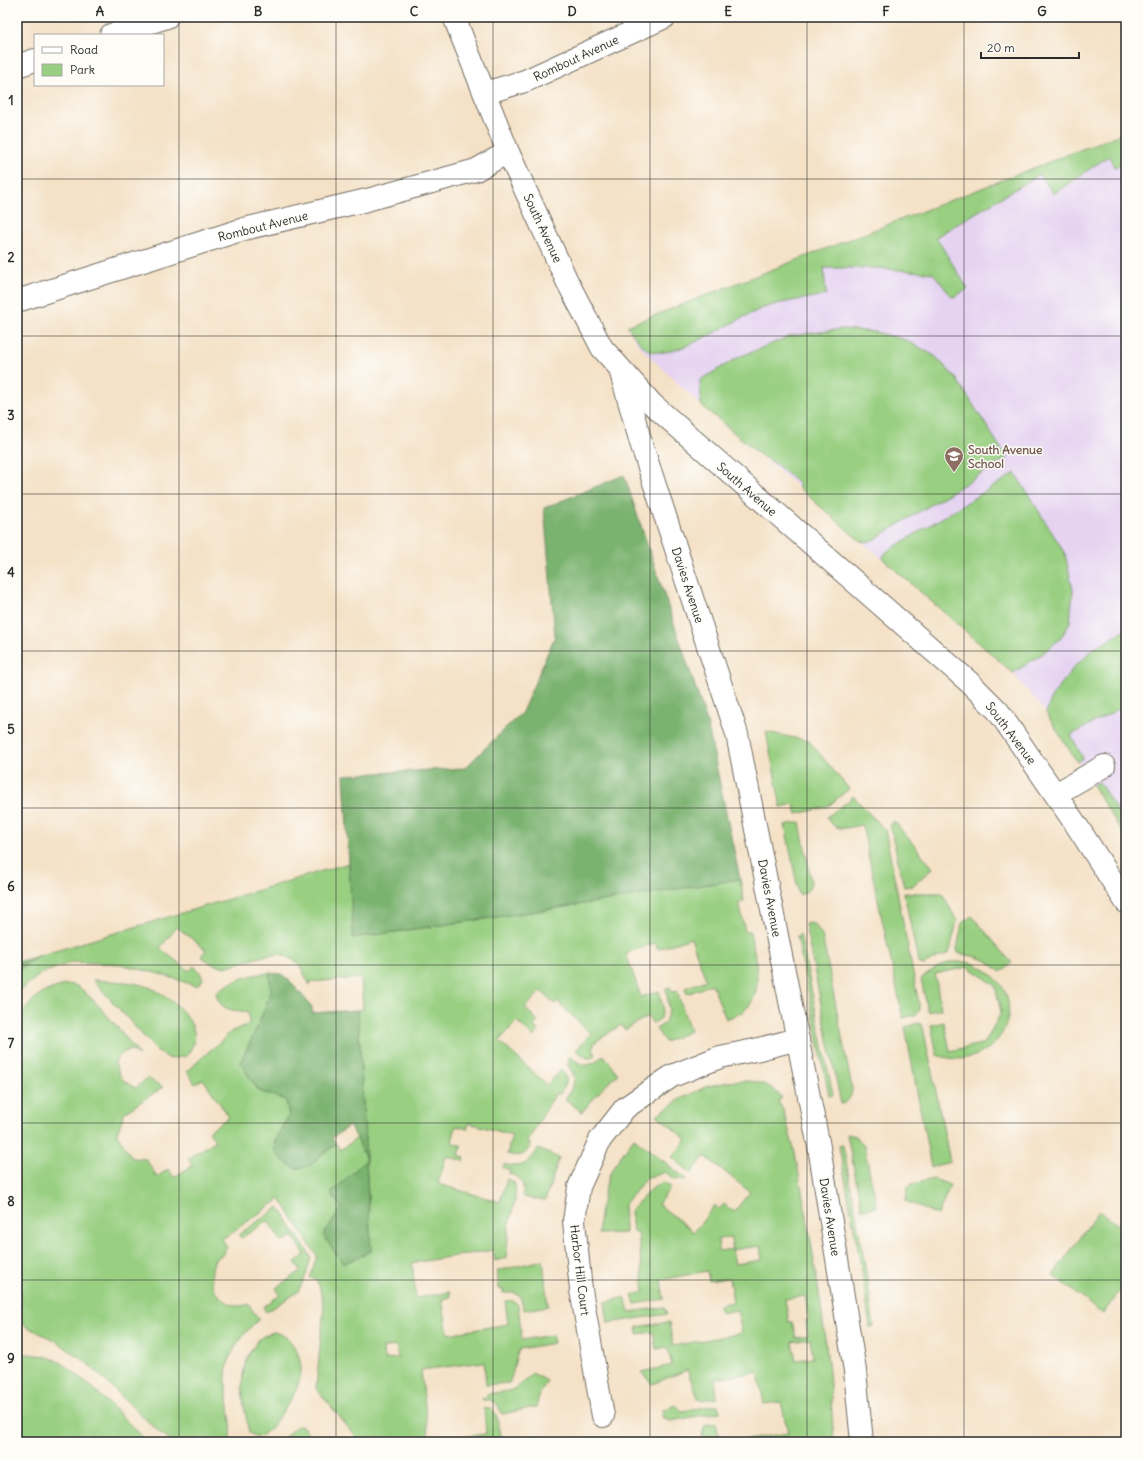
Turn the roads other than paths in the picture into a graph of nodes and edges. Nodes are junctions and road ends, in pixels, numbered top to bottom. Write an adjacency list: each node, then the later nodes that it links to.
1 (166, 17): 4 (street)
2 (454, 17): 7 (street, South Avenue)
3 (665, 17): 7 (street, Rombout Avenue)
4 (114, 34)
5 (34, 60): 6 (street)
6 (17, 66)
7 (485, 94): 8 (street, South Avenue)
8 (508, 152): 9 (street, Rombout Avenue); 10 (street, South Avenue)
9 (17, 301)
10 (620, 368): 12 (street, South Avenue); 14 (street, Davies Avenue)
11 (1104, 766): 12 (street)
12 (1056, 794): 13 (street, South Avenue)
13 (1126, 902)
14 (798, 1039): 15 (street, Harbor Hill Court); 16 (street, Davies Avenue)
15 (603, 1416)
16 (862, 1442)

